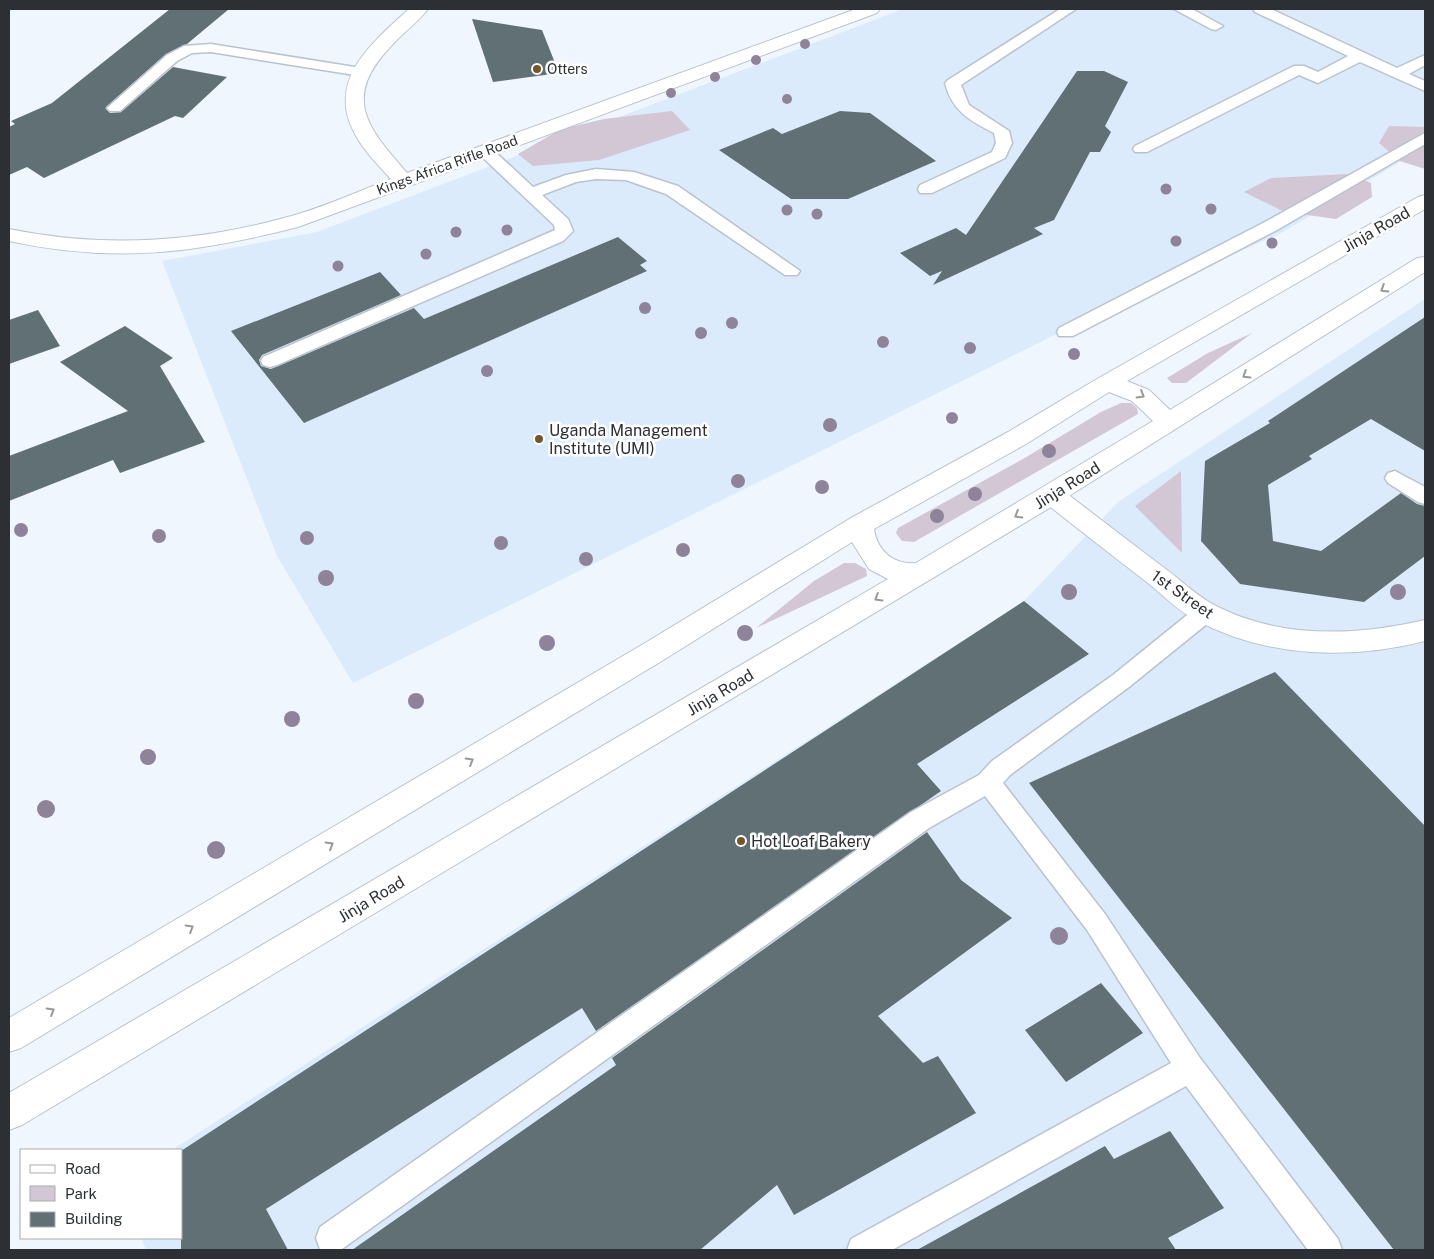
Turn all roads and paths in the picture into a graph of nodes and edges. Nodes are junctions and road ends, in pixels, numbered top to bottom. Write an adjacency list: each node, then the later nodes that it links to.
1 (418, 9): 9 (main road)
2 (871, 9): 15 (main road, Kings Africa Rifle Road)
3 (1069, 9): 17 (lane)
4 (1181, 9): 6 (lane)
5 (1260, 9): 7 (lane)
6 (1216, 26)
7 (1360, 56): 10 (lane); 14 (lane)
8 (1425, 58): 10 (lane)
9 (361, 72): 12 (lane); 16 (main road)
10 (1398, 74): 11 (lane)
11 (1425, 87)
12 (115, 108)
13 (1425, 138): 23 (lane)
14 (1141, 149)
15 (485, 151): 16 (main road, Kings Africa Rifle Road); 18 (lane)
16 (403, 181): 20 (main road, Kings Africa Rifle Road)
17 (926, 189)
18 (531, 194): 22 (lane); 24 (lane)
19 (1425, 201): 25 (main road, Jinja Road)
20 (9, 235)
21 (1425, 263): 26 (main road, Jinja Road, one-way to 26)
22 (791, 271)
23 (1066, 332)
24 (270, 361)
25 (1105, 384): 26 (main road, one-way to 26); 30 (main road, Jinja Road)
26 (1166, 422): 28 (main road, Jinja Road)
27 (1395, 478): 29 (lane)
28 (1052, 495): 31 (main road, Jinja Road, one-way to 31); 32 (main road, 1st Street)
29 (1425, 498)
30 (860, 525): 31 (main road); 35 (main road, Jinja Road, one-way to 30)
31 (922, 572): 37 (main road, Jinja Road, one-way to 37)
32 (1205, 613): 33 (main road, 1st Street); 34 (lane)
33 (1425, 631)
34 (988, 782): 36 (lane); 38 (lane)
35 (9, 1036)
36 (1190, 1068): 39 (lane); 40 (lane)
37 (9, 1113)
38 (331, 1238)
39 (862, 1250)
40 (1327, 1250)

